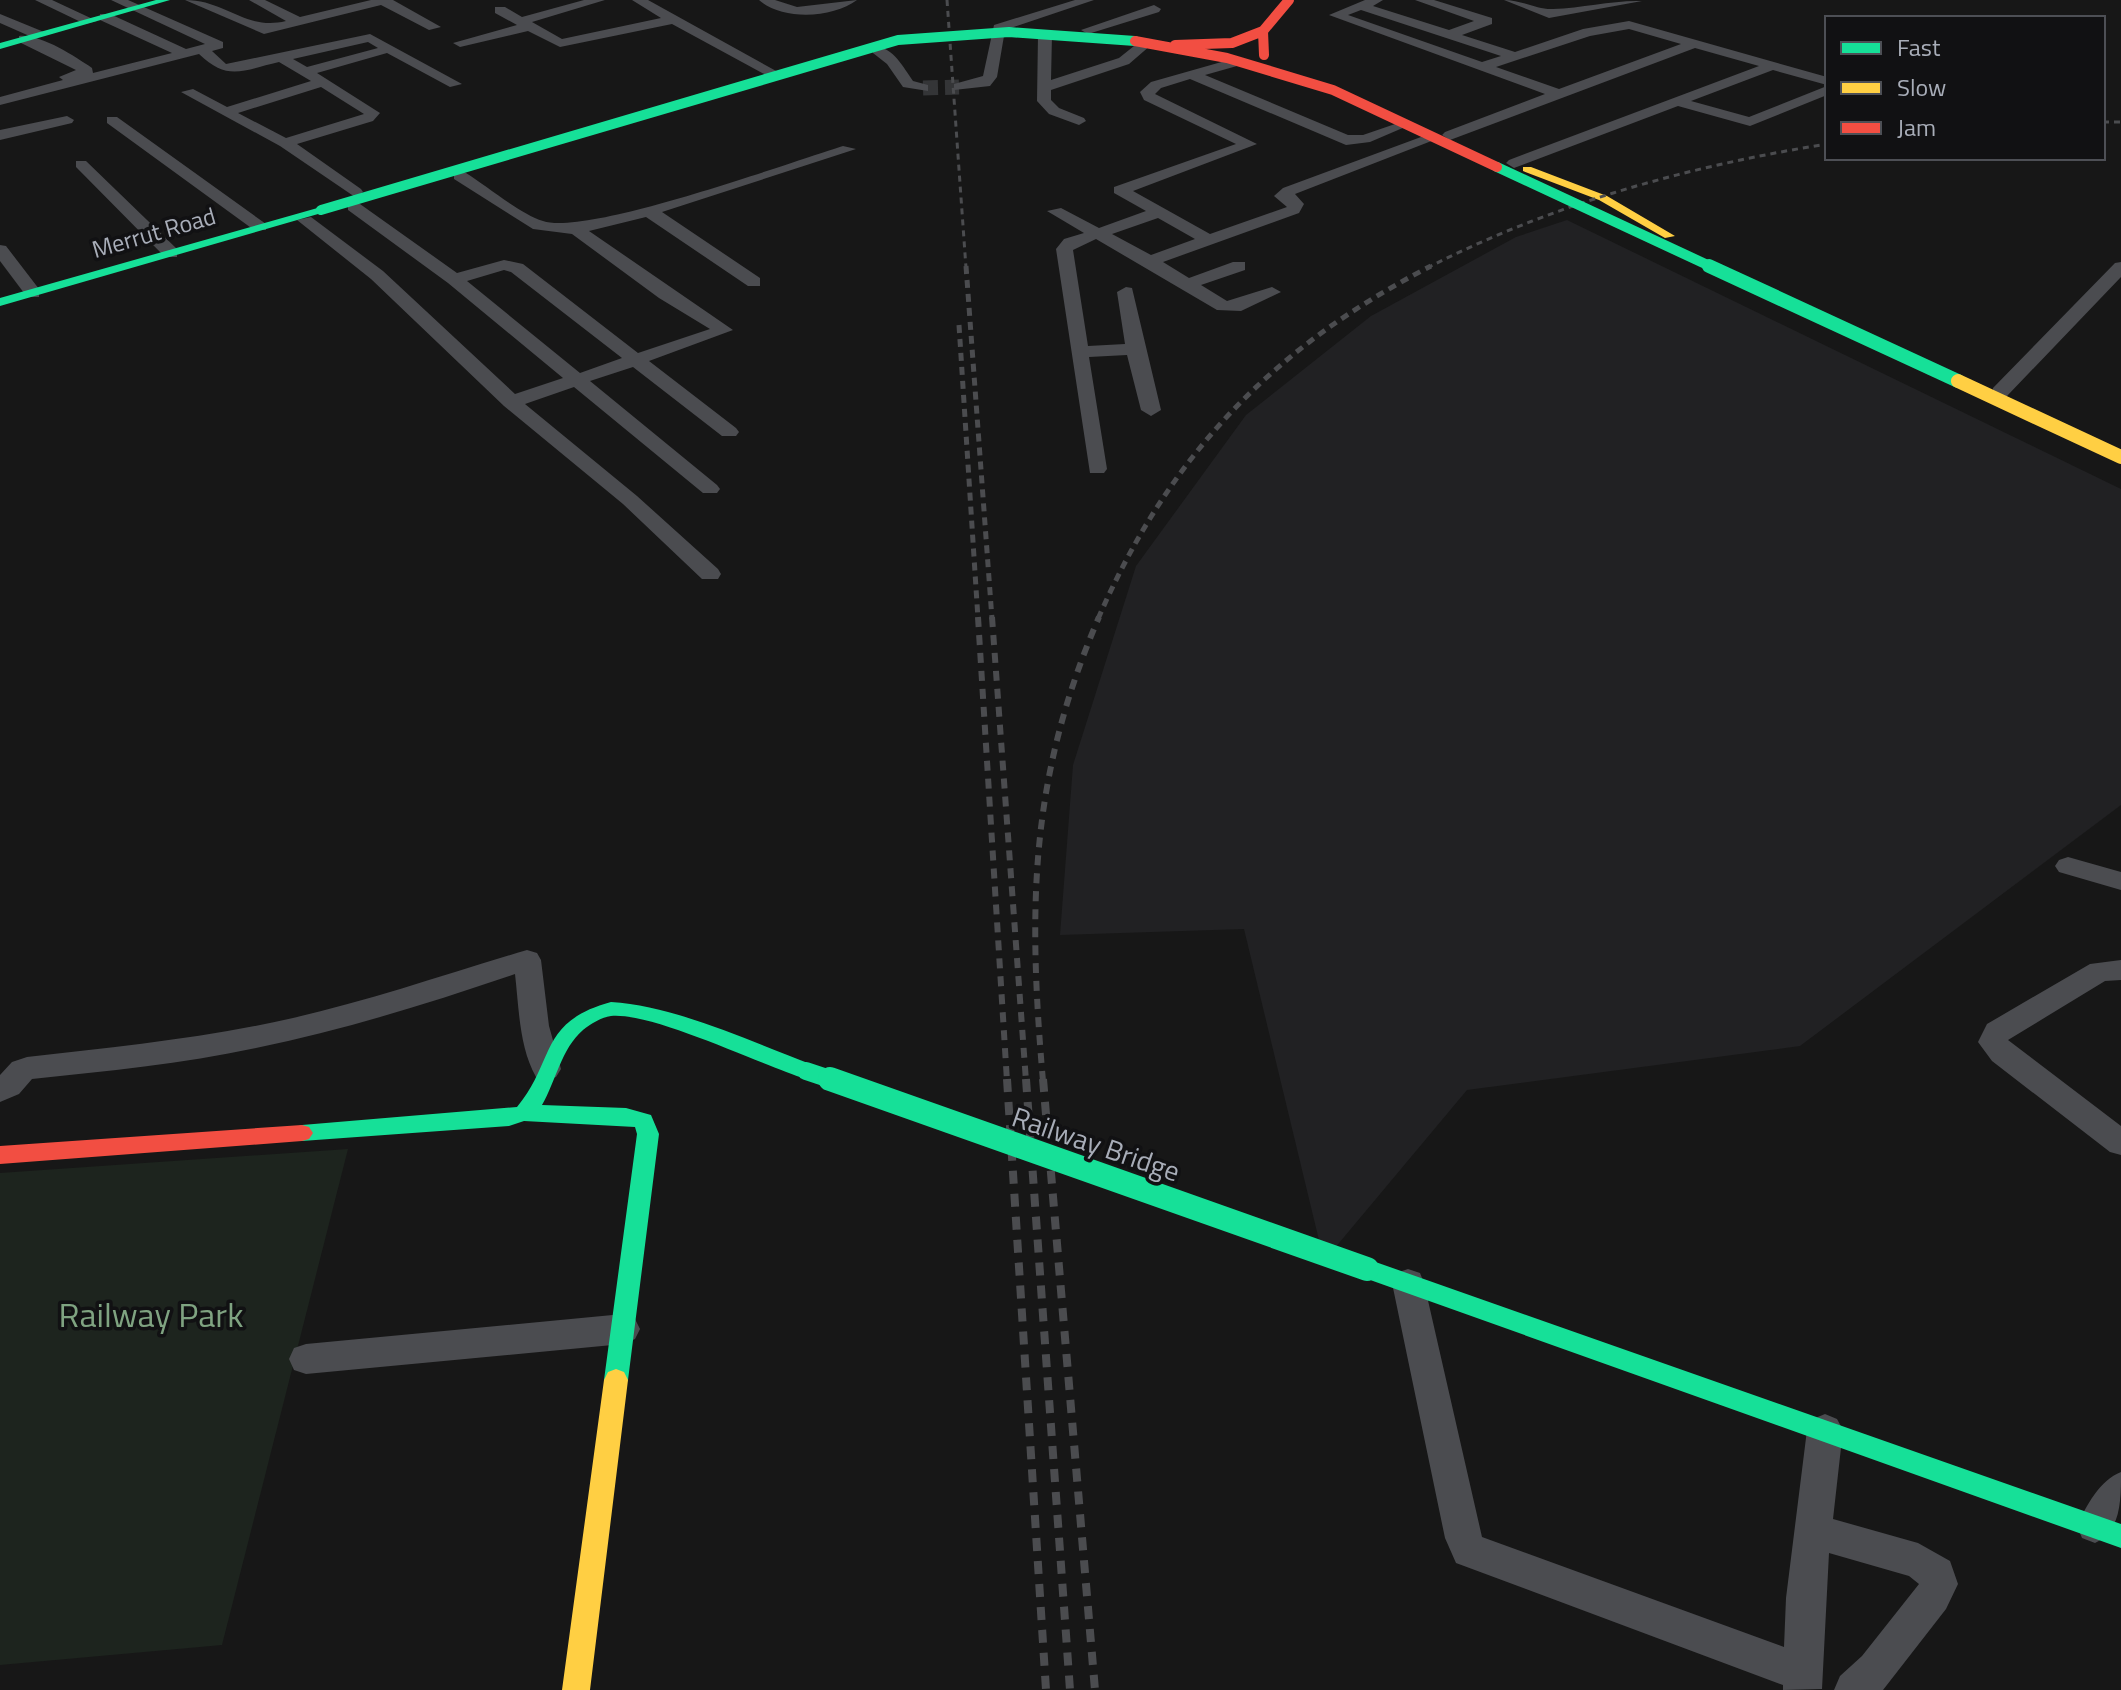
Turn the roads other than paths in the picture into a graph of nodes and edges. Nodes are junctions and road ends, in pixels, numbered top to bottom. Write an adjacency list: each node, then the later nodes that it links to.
1 (41, 0): 25 (street)
2 (117, 0): 21 (street)
3 (166, 0): 21 (street)
4 (191, 0): 27 (street)
5 (255, 0): 27 (street)
6 (383, 0): 27 (street); 29 (street)
7 (599, 0): 28 (street)
8 (664, 0): 18 (street)
9 (765, 0): 10 (street)
10 (851, 0)
11 (1088, 0): 30 (street)
12 (1286, 0): 32 (street, bridge); 46 (street)
13 (1296, 0): 46 (street)
14 (1377, 0): 20 (street)
15 (1421, 0): 33 (street)
16 (1538, 0): 19 (street)
17 (1636, 1): 19 (street)
18 (641, 2): 26 (street)
19 (1516, 2)
20 (1360, 6): 33 (street); 48 (street)
21 (137, 8): 25 (street); 43 (street)
22 (1154, 9): 31 (street)
23 (500, 10): 28 (street)
24 (0, 18): 35 (street)
25 (98, 19): 35 (street); 43 (street)
26 (671, 20): 28 (street); 51 (street)
27 (302, 23)
28 (525, 23): 37 (street)
29 (434, 27)
30 (1007, 29): 31 (street); 34 (street); 38 (street); 57 (street)
31 (1088, 30): 46 (street)
32 (1263, 31): 40 (street, bridge); 49 (street, bridge)
33 (1451, 34): 44 (street)
34 (1045, 35): 39 (street); 59 (street)
35 (32, 37): 41 (street); 53 (street)
36 (1699, 42): 44 (street); 47 (street); 63 (street)
37 (460, 43)
38 (884, 45): 51 (street); 58 (street); 78 (street)
39 (1144, 45): 46 (street); 59 (street)
40 (1175, 45): 49 (street, bridge); 83 (street, bridge)
41 (0, 46)
42 (393, 48): 45 (street); 50 (street); 56 (street)
43 (196, 52): 45 (street); 53 (street)
44 (1515, 56): 48 (street)
45 (281, 57): 50 (street)
46 (1228, 58): 52 (street); 70 (street); 72 (street)
47 (1774, 65): 54 (street); 65 (street)
48 (1482, 67): 63 (street)
49 (1271, 68): 110 (street, bridge)
50 (305, 72): 55 (street)
51 (771, 72): 79 (street)
52 (1192, 75): 70 (street); 82 (street)
53 (87, 76): 62 (street); 64 (street)
54 (1825, 80)
55 (320, 83): 66 (street); 74 (street)
56 (455, 84)
57 (959, 87)
58 (923, 88)
59 (1042, 88): 69 (street)
60 (1825, 91): 65 (street)
61 (188, 92): 66 (street)
62 (0, 93)
63 (1555, 93): 72 (street)
64 (0, 101)
65 (1678, 102): 76 (street)
66 (225, 112): 74 (street)
67 (67, 120): 71 (street)
68 (112, 120): 85 (street)
69 (1079, 121)
70 (1398, 127): 73 (street)
71 (0, 135)
72 (1450, 135): 76 (street)
73 (1426, 140): 76 (street); 88 (street)
74 (285, 143): 79 (street)
75 (848, 149): 80 (street)
76 (1512, 162): 84 (street)
77 (81, 164): 90 (street)
78 (460, 176): 79 (street); 86 (street)
79 (354, 199): 83 (street); 85 (street); 94 (street)
80 (649, 211): 86 (street); 95 (street)
81 (1055, 211): 87 (street)
82 (1157, 213): 87 (street); 88 (street)
83 (313, 215): 85 (street, Merrut Road); 106 (street)
84 (1639, 222): 105 (street); 112 (street)
85 (268, 225): 90 (street, Merrut Road)
86 (576, 229): 103 (street)
87 (1098, 234): 91 (street); 102 (street)
88 (1209, 240): 91 (street)
89 (0, 250): 99 (street)
90 (171, 253): 99 (street, Merrut Road)
91 (1150, 261): 96 (street)
92 (1239, 266): 96 (street)
93 (2121, 267): 105 (street)
94 (454, 279): 103 (street); 104 (street)
95 (754, 282)
96 (1187, 284): 98 (street)
97 (1126, 292): 101 (street)
98 (1272, 292)
99 (33, 293): 100 (street, Merrut Road)
100 (0, 302)
101 (1135, 349): 102 (street); 107 (street)
102 (1078, 352): 111 (street)
103 (640, 361): 104 (street); 108 (street)
104 (579, 380): 106 (street); 113 (street)
105 (2000, 392): 109 (street)
106 (511, 402): 114 (street)
107 (1151, 410)
108 (729, 432)
109 (2121, 449)
110 (2121, 457)
111 (1097, 469)
112 (2121, 470)
113 (710, 489)
114 (710, 574)
115 (2068, 866): 116 (street)
116 (2121, 881)
117 (2121, 970): 121 (street)
118 (546, 1069): 119 (street); 120 (street, Railway Bridge); 123 (street, Railway Bridge, bridge)
119 (0, 1090)
120 (524, 1113): 122 (street); 124 (street)
121 (2121, 1143)
122 (0, 1155)
123 (1408, 1283): 126 (street, Railway Bridge); 130 (street)
124 (623, 1329): 125 (street); 131 (street)
125 (306, 1359)
126 (1825, 1430): 128 (street); 129 (street, Railway Bridge)
127 (2121, 1489): 129 (street)
128 (1812, 1531): 130 (street); 132 (street)
129 (2108, 1531)
130 (1803, 1681)
131 (576, 1690)
132 (1854, 1690)

